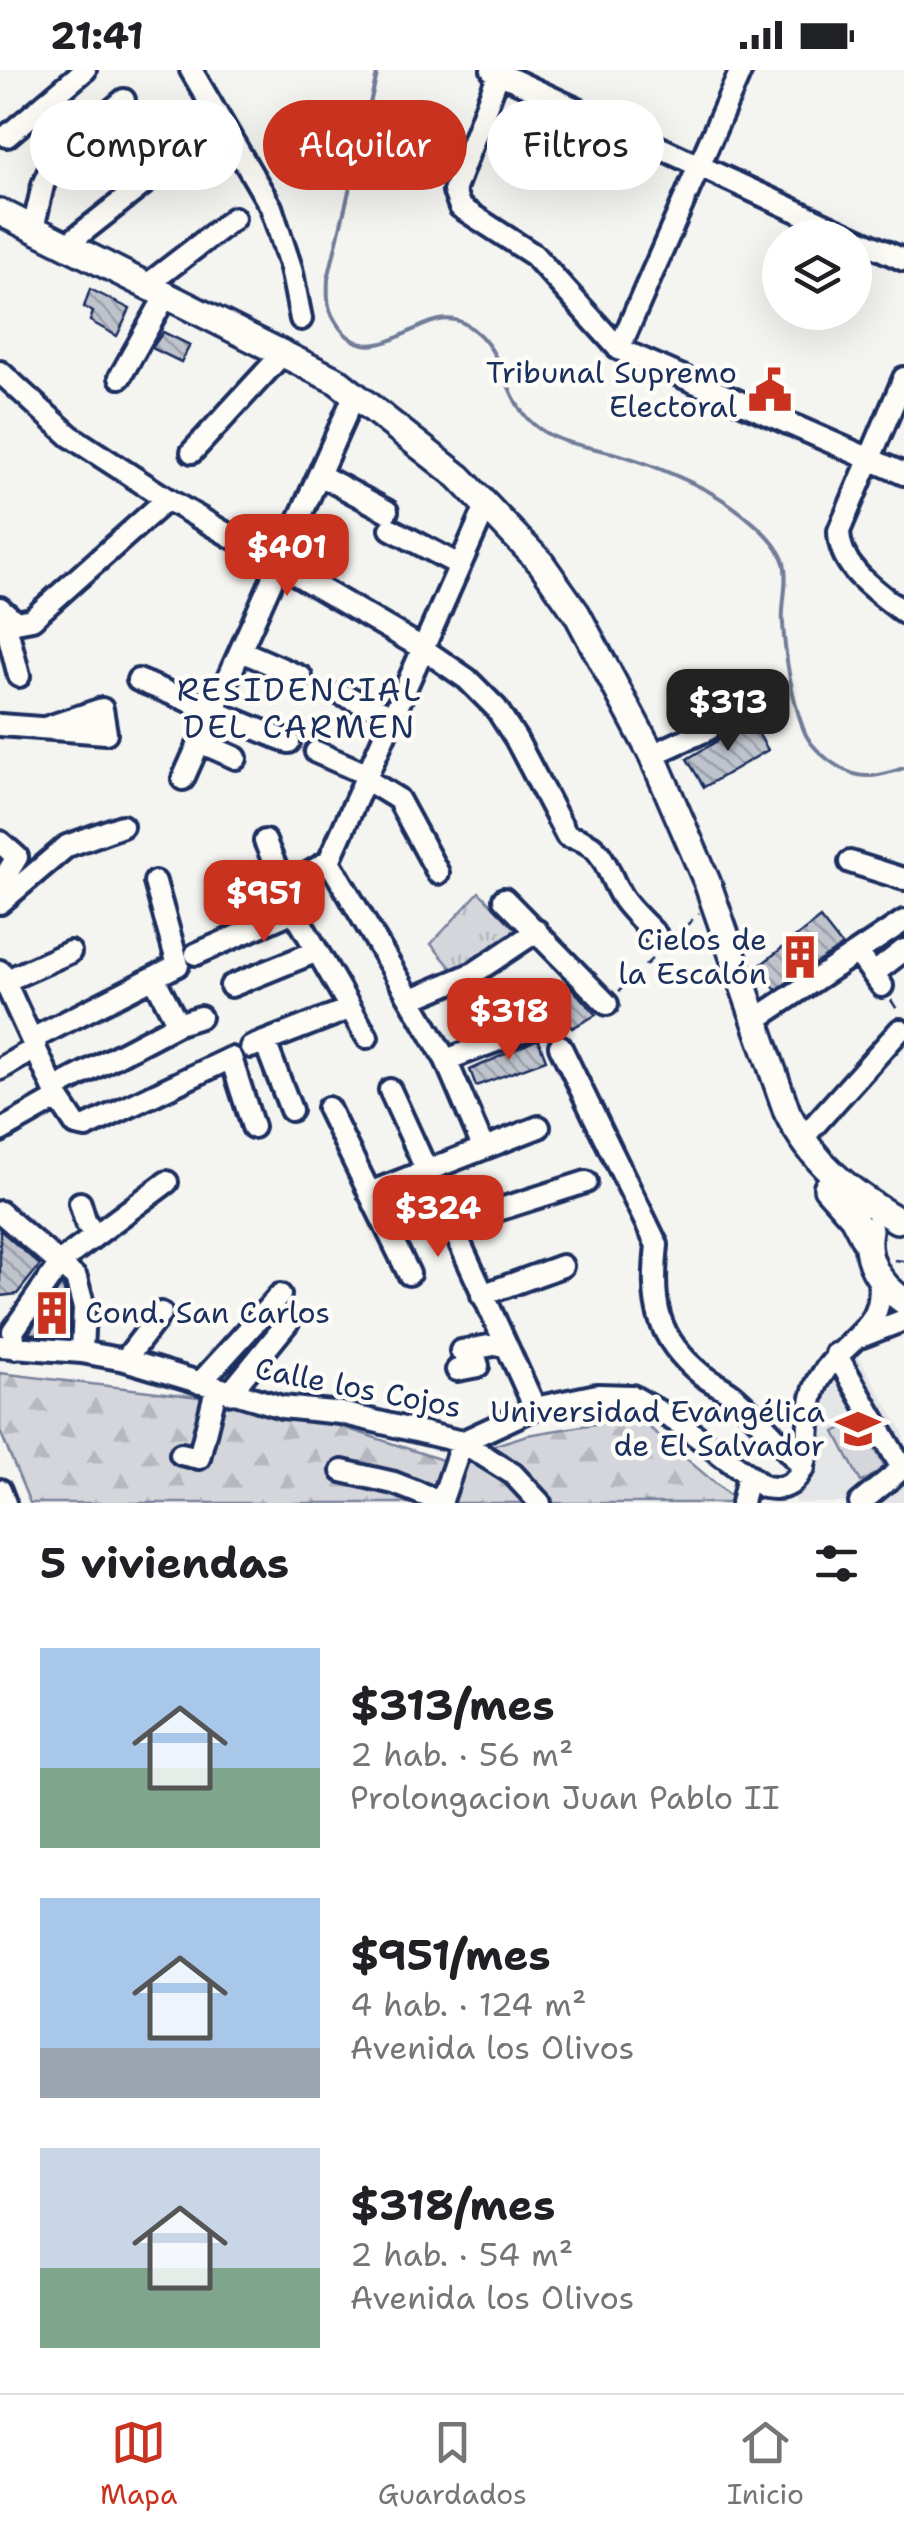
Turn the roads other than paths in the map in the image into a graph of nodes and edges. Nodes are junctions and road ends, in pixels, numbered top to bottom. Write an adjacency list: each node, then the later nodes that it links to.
1 (84, 70): 5 (street)
2 (191, 70): 18 (street)
3 (741, 70): 6 (street)
4 (497, 72): 6 (street); 19 (street)
5 (7, 136)
6 (698, 166): 12 (street); 19 (street)
7 (41, 190): 11 (street)
8 (136, 190): 14 (street)
9 (0, 212): 11 (main road)
10 (234, 218): 17 (street)
11 (35, 219): 14 (main road)
12 (816, 220)
13 (0, 226): 17 (main road)
14 (65, 246): 17 (main road)
15 (872, 246): 16 (street)
16 (904, 260)
17 (153, 296): 20 (main road); 22 (street); 24 (main road)
18 (301, 319)
19 (620, 349): 26 (street)
20 (275, 362): 24 (main road); 25 (street)
21 (0, 372): 29 (street)
22 (120, 377)
23 (904, 378): 26 (street)
24 (353, 400): 28 (street); 30 (main road)
25 (192, 452)
26 (868, 458): 27 (street); 33 (street)
27 (904, 474)
28 (320, 475): 31 (street); 32 (street)
29 (167, 499): 31 (street); 34 (street)
30 (484, 510): 32 (street); 49 (main road); 109 (main road)
31 (279, 565): 35 (street); 36 (street)
32 (459, 565): 35 (street)
33 (904, 612)
34 (6, 614): 37 (street)
35 (422, 648): 42 (street); 68 (street)
36 (240, 651): 38 (street); 41 (street)
37 (19, 676)
38 (301, 677)
39 (138, 680): 41 (street)
40 (342, 695): 42 (street)
41 (214, 710): 46 (street); 47 (street)
42 (392, 715): 51 (street)
43 (0, 725): 44 (street)
44 (45, 728)
45 (709, 730): 49 (street)
46 (200, 742): 50 (street); 52 (street)
47 (289, 742)
48 (316, 752): 51 (street)
49 (652, 754): 82 (main road)
50 (236, 758)
51 (365, 776): 56 (street); 58 (street)
52 (183, 780)
53 (122, 826): 64 (street)
54 (265, 841): 62 (street)
55 (0, 842): 61 (street)
56 (329, 862): 62 (street); 77 (street)
57 (850, 862): 59 (street)
58 (438, 873)
59 (904, 880)
60 (155, 882): 75 (street)
61 (0, 885)
62 (284, 888): 65 (street)
63 (504, 898): 67 (street)
64 (0, 903)
65 (294, 911): 71 (street); 72 (street)
66 (904, 921): 73 (street)
67 (537, 931): 77 (street); 78 (street)
68 (656, 935)
69 (904, 950): 73 (street)
70 (70, 952): 74 (street)
71 (315, 952): 76 (street); 79 (street)
72 (196, 954)
73 (858, 954): 82 (street)
74 (2, 976): 80 (street)
75 (154, 978): 83 (street); 87 (street)
76 (231, 986)
77 (412, 999): 89 (street)
78 (607, 1004)
79 (350, 1009): 86 (street); 94 (street)
80 (8, 1011): 87 (street)
81 (200, 1016): 83 (street)
82 (755, 1020): 98 (main road)
83 (178, 1024): 92 (street)
84 (902, 1026): 98 (street)
85 (530, 1028): 89 (street)
86 (367, 1036)
87 (34, 1043): 90 (street); 92 (street)
88 (560, 1046): 131 (street)
89 (446, 1060): 99 (street)
90 (0, 1069)
91 (390, 1090): 100 (street)
92 (56, 1093): 95 (street); 97 (street)
93 (328, 1108): 103 (street)
94 (292, 1110)
95 (253, 1127)
96 (539, 1127): 99 (street)
97 (0, 1131)
98 (802, 1140): 106 (main road)
99 (483, 1148): 100 (street)
100 (425, 1173): 103 (street); 107 (street)
101 (167, 1182): 108 (street)
102 (586, 1182): 107 (street)
103 (370, 1193): 113 (street)
104 (80, 1203): 108 (street)
105 (0, 1212): 111 (street)
106 (901, 1221): 109 (main road)
107 (450, 1225): 115 (street)
108 (96, 1235): 111 (street)
109 (867, 1244): 112 (main road)
110 (562, 1266): 115 (street)
111 (57, 1267): 122 (street); 123 (street)
112 (889, 1269): 116 (main road); 121 (street)
113 (409, 1274)
114 (280, 1295): 126 (street)
115 (482, 1295): 120 (street)
116 (904, 1301)
117 (161, 1313): 125 (street)
118 (904, 1320): 121 (street)
119 (288, 1322): 126 (street)
120 (505, 1343): 124 (street); 127 (street)
121 (846, 1346): 130 (street); 131 (street)
122 (8, 1347): 123 (street, Calle los Cojos)
123 (82, 1352): 125 (street, Calle los Cojos)
124 (464, 1357)
125 (125, 1360): 126 (street, Calle los Cojos)
126 (215, 1388): 128 (street, Calle los Cojos); 129 (street)
127 (535, 1408): 128 (street, Calle los Cojos); 133 (street, Calle los Cojos)
128 (462, 1442): 136 (street); 137 (street)
129 (182, 1454)
130 (903, 1462): 139 (street)
131 (804, 1468): 133 (street)
132 (342, 1472): 136 (street)
133 (757, 1489): 138 (street)
134 (0, 1490): 135 (street)
135 (5, 1503)
136 (442, 1503)
137 (540, 1503)
138 (742, 1503)
139 (860, 1503)

